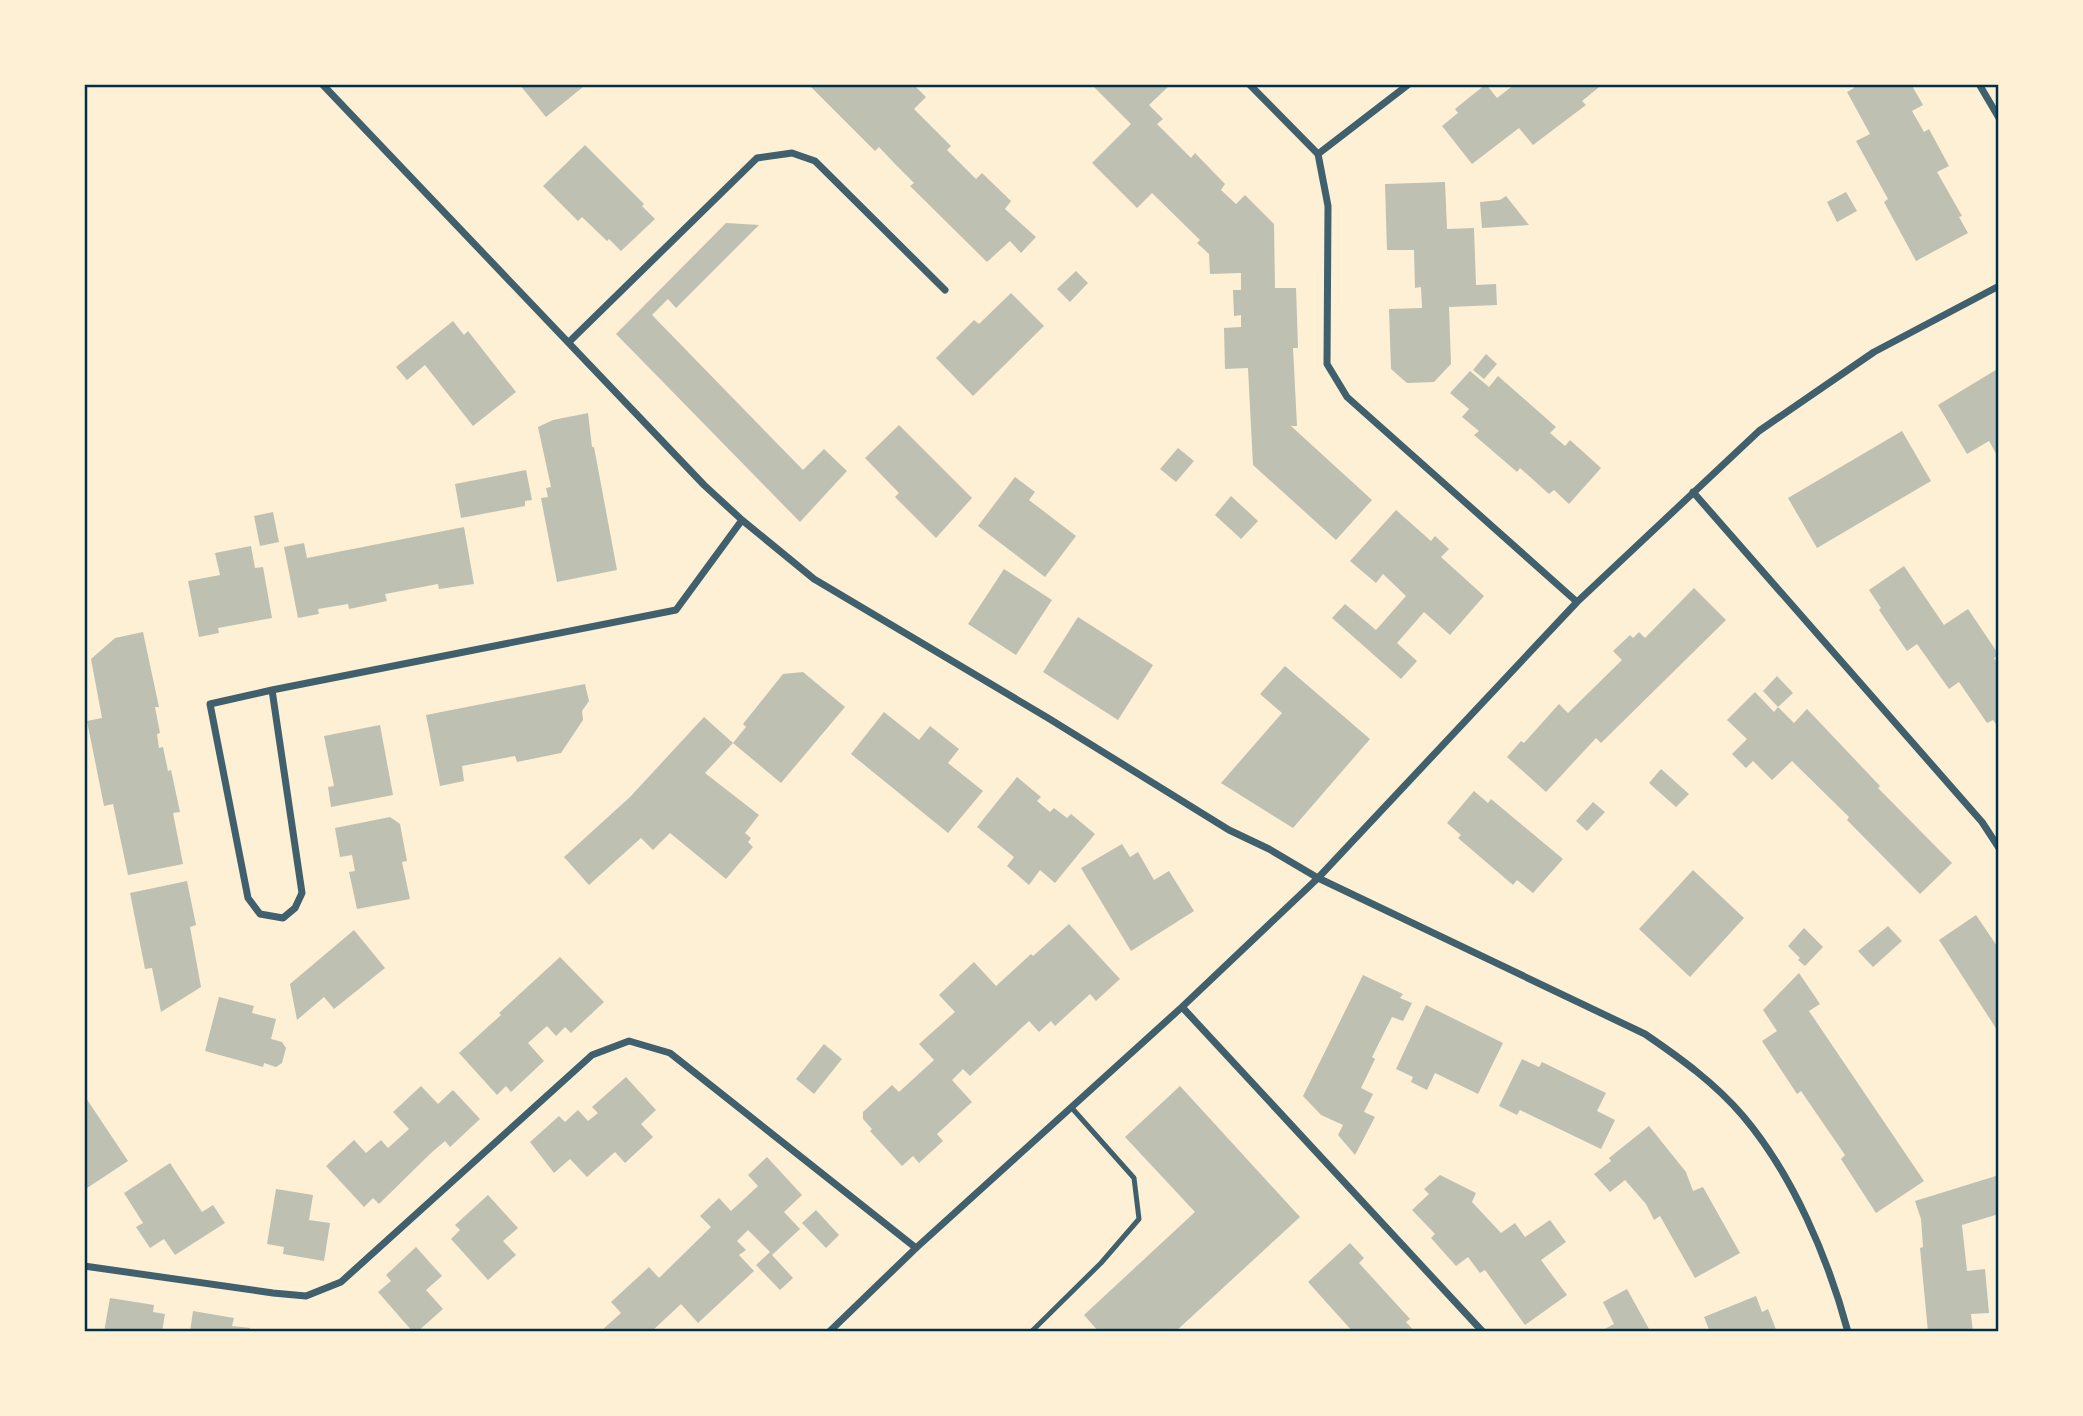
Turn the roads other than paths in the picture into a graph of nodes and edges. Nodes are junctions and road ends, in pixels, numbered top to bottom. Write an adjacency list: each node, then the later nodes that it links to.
1 (322, 84): 9 (street)
2 (1249, 84): 6 (street)
3 (1409, 84): 6 (street)
4 (1979, 84): 5 (street)
5 (1999, 118)
6 (1318, 154): 12 (street)
7 (1999, 286): 10 (street)
8 (945, 290): 9 (street)
9 (569, 342): 11 (street)
10 (1693, 492): 12 (street); 14 (street)
11 (742, 520): 13 (street); 15 (street)
12 (1577, 602): 15 (street)
13 (272, 690): 13 (street)
14 (1999, 848)
15 (1318, 878): 16 (street); 23 (street)
16 (1182, 1007): 17 (street); 22 (street)
17 (1071, 1107): 18 (street); 21 (lane)
18 (916, 1248): 19 (street); 20 (street)
19 (84, 1266)
20 (829, 1332)
21 (1031, 1332)
22 (1483, 1332)
23 (1848, 1332)

